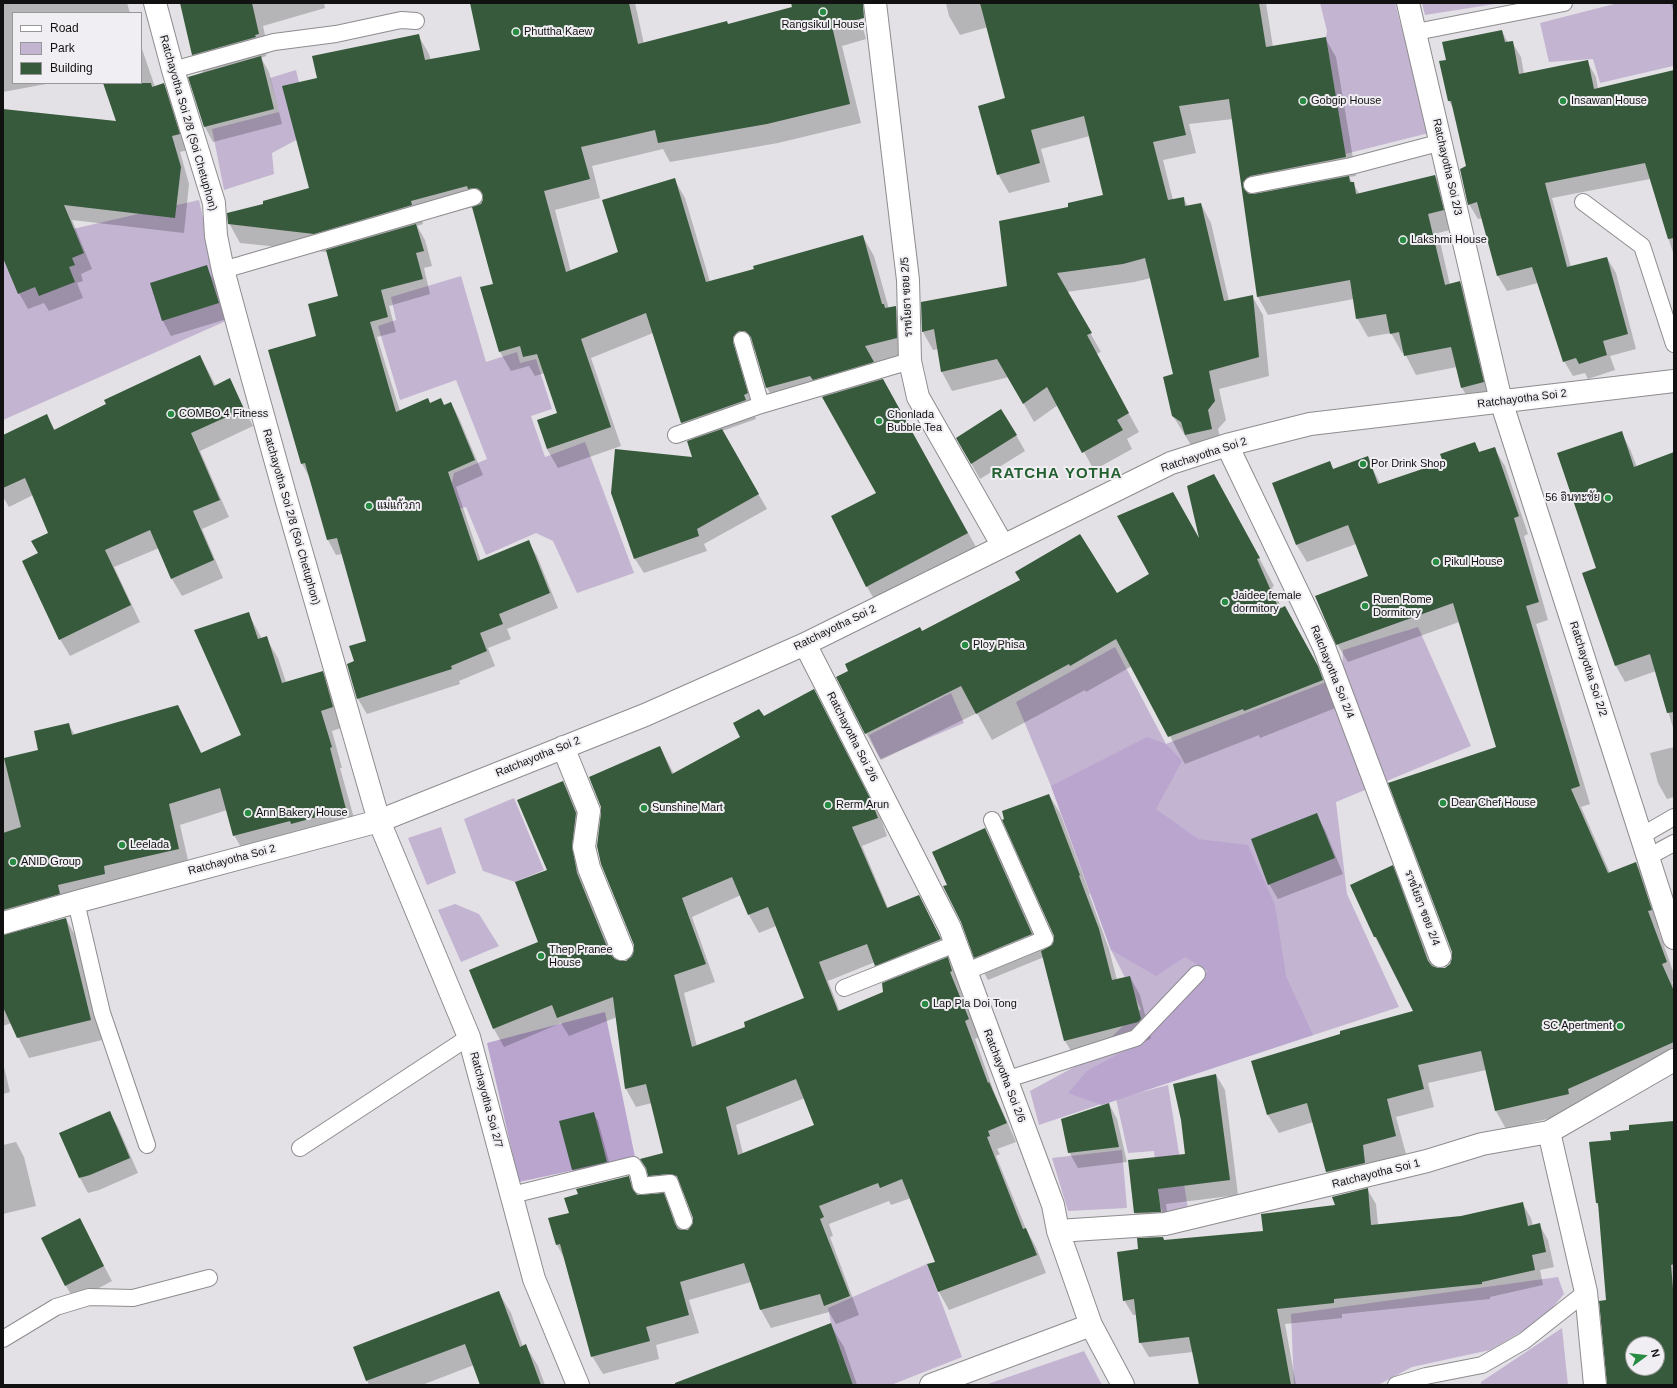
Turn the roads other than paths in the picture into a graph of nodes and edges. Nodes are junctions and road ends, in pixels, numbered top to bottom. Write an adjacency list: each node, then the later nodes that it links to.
1 (156, 3): 7 (street, Ratchayotha Soi 2/8 (Soi Chetuphon))
2 (875, 3): 15 (street, ราชโยธา ซอย 2/5)
3 (1408, 3): 6 (street, Ratchayotha Soi 2/3)
4 (1564, 3): 6 (lane)
5 (416, 21): 7 (lane)
6 (1416, 32): 8 (street, Ratchayotha Soi 2/3)
7 (172, 70): 12 (street, Ratchayotha Soi 2/8 (Soi Chetuphon))
8 (1442, 142): 9 (lane); 17 (street, Ratchayotha Soi 2/3)
9 (1252, 186)
10 (474, 197): 12 (lane)
11 (1583, 202): 14 (lane)
12 (223, 270): 26 (street, Ratchayotha Soi 2/8 (Soi Chetuphon))
13 (742, 340): 18 (lane)
14 (1674, 344)
15 (910, 361): 18 (lane); 21 (street, ราชโยธา ซอย 2/5)
16 (1674, 381): 17 (street, Ratchayotha Soi 2)
17 (1501, 401): 20 (street, Ratchayotha Soi 2); 27 (street, Ratchayotha Soi 2/2)
18 (761, 405): 19 (lane)
19 (676, 435)
20 (1227, 445): 21 (street, Ratchayotha Soi 2); 35 (street, Ratchayotha Soi 2/4)
21 (1003, 546): 22 (street, Ratchayotha Soi 2)
22 (805, 644): 23 (street, Ratchayotha Soi 2); 33 (street, Ratchayotha Soi 2/6)
23 (563, 747): 26 (street, Ratchayotha Soi 2); 34 (street)
24 (1674, 817): 27 (lane)
25 (992, 820): 36 (lane)
26 (379, 821): 30 (street, Ratchayotha Soi 2); 39 (street, Ratchayotha Soi 2/7)
27 (1641, 836): 29 (street, Ratchayotha Soi 2/2)
28 (1674, 843): 29 (lane)
29 (1648, 857): 32 (street, Ratchayotha Soi 2/2)
30 (76, 902): 31 (street, Ratchayotha Soi 2); 43 (lane)
31 (3, 923)
32 (1674, 938)
33 (955, 944): 36 (street, Ratchayotha Soi 2/6); 38 (lane)
34 (622, 949)
35 (1440, 956)
36 (965, 972): 41 (street, Ratchayotha Soi 2/6)
37 (1197, 974): 41 (lane)
38 (844, 988)
39 (469, 1038): 44 (lane); 45 (street, Ratchayotha Soi 2/7)
40 (1674, 1060): 42 (street, Ratchayotha Soi 1)
41 (1005, 1080): 47 (street, Ratchayotha Soi 2/6)
42 (1549, 1132): 47 (street, Ratchayotha Soi 1); 49 (street)
43 (147, 1145)
44 (300, 1148)
45 (512, 1195): 46 (lane); 52 (street, Ratchayotha Soi 2/7)
46 (684, 1221)
47 (1058, 1231): 50 (street, Ratchayotha Soi 2/6)
48 (210, 1278): 51 (lane)
49 (1586, 1292): 55 (lane); 56 (street)
50 (1091, 1325): 53 (street); 54 (street, Ratchayotha Soi 2/6)
51 (3, 1339)
52 (578, 1385)
53 (931, 1385)
54 (1122, 1385)
55 (1396, 1385)
56 (1595, 1385)

